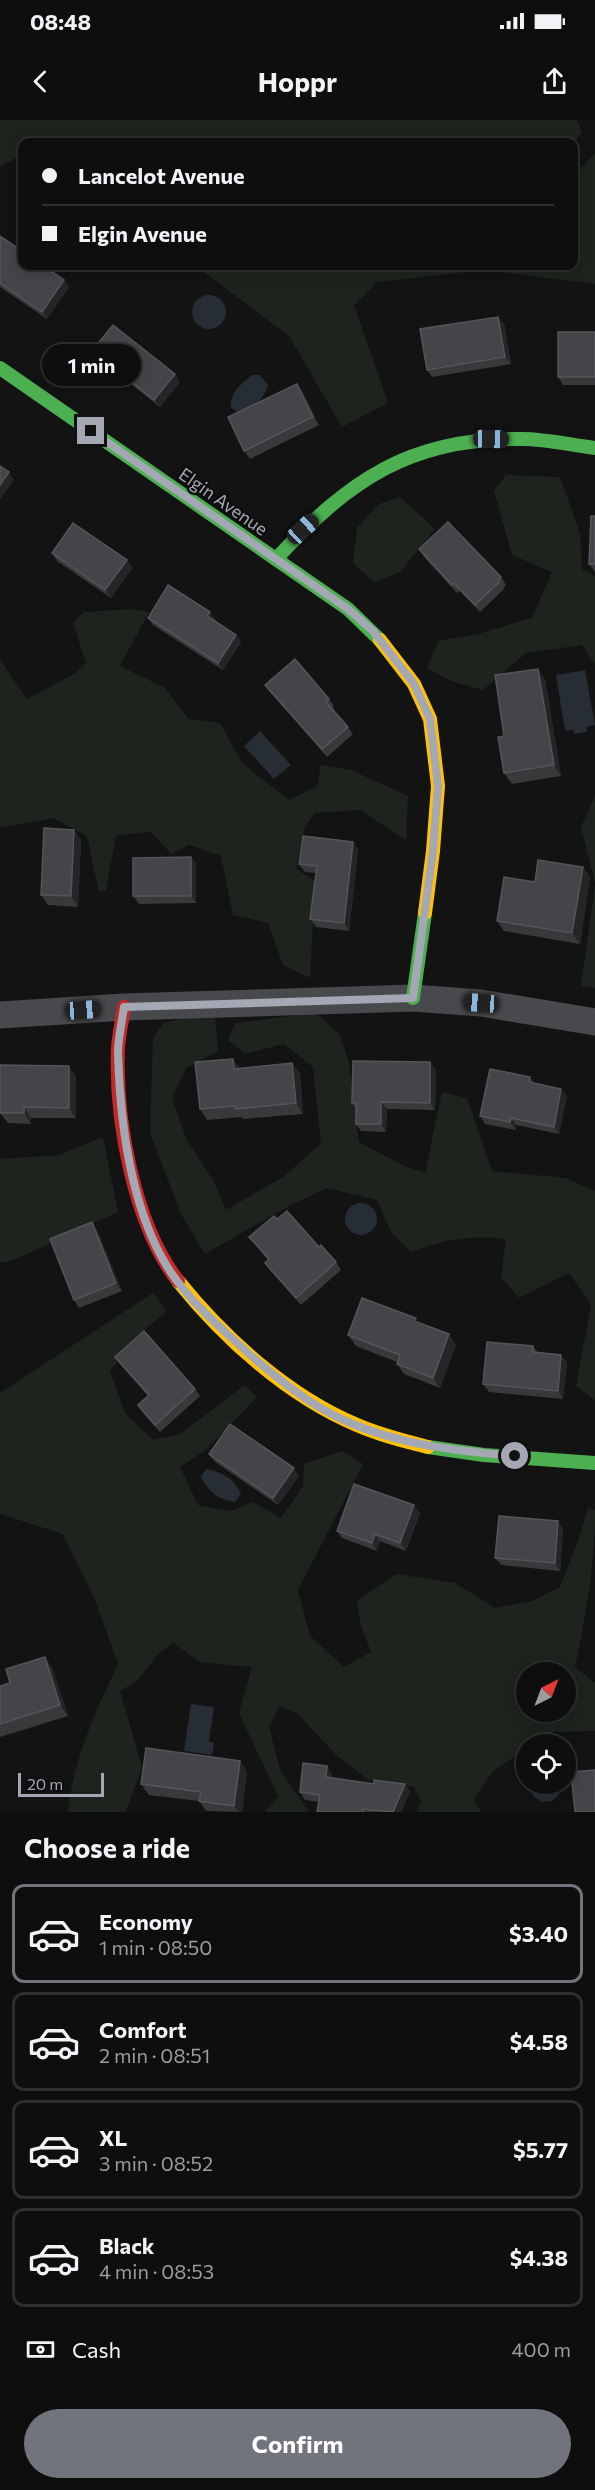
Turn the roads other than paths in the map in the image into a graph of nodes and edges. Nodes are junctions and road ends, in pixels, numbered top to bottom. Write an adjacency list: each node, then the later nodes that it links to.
1 (0, 368): 3 (street, Elgin Avenue)
2 (595, 448): 3 (street)
3 (276, 560): 4 (street, Elgin Avenue)
4 (413, 998): 5 (street); 7 (street)
5 (124, 1007): 6 (street); 8 (street)
6 (0, 1015)
7 (595, 1022)
8 (595, 1463)

